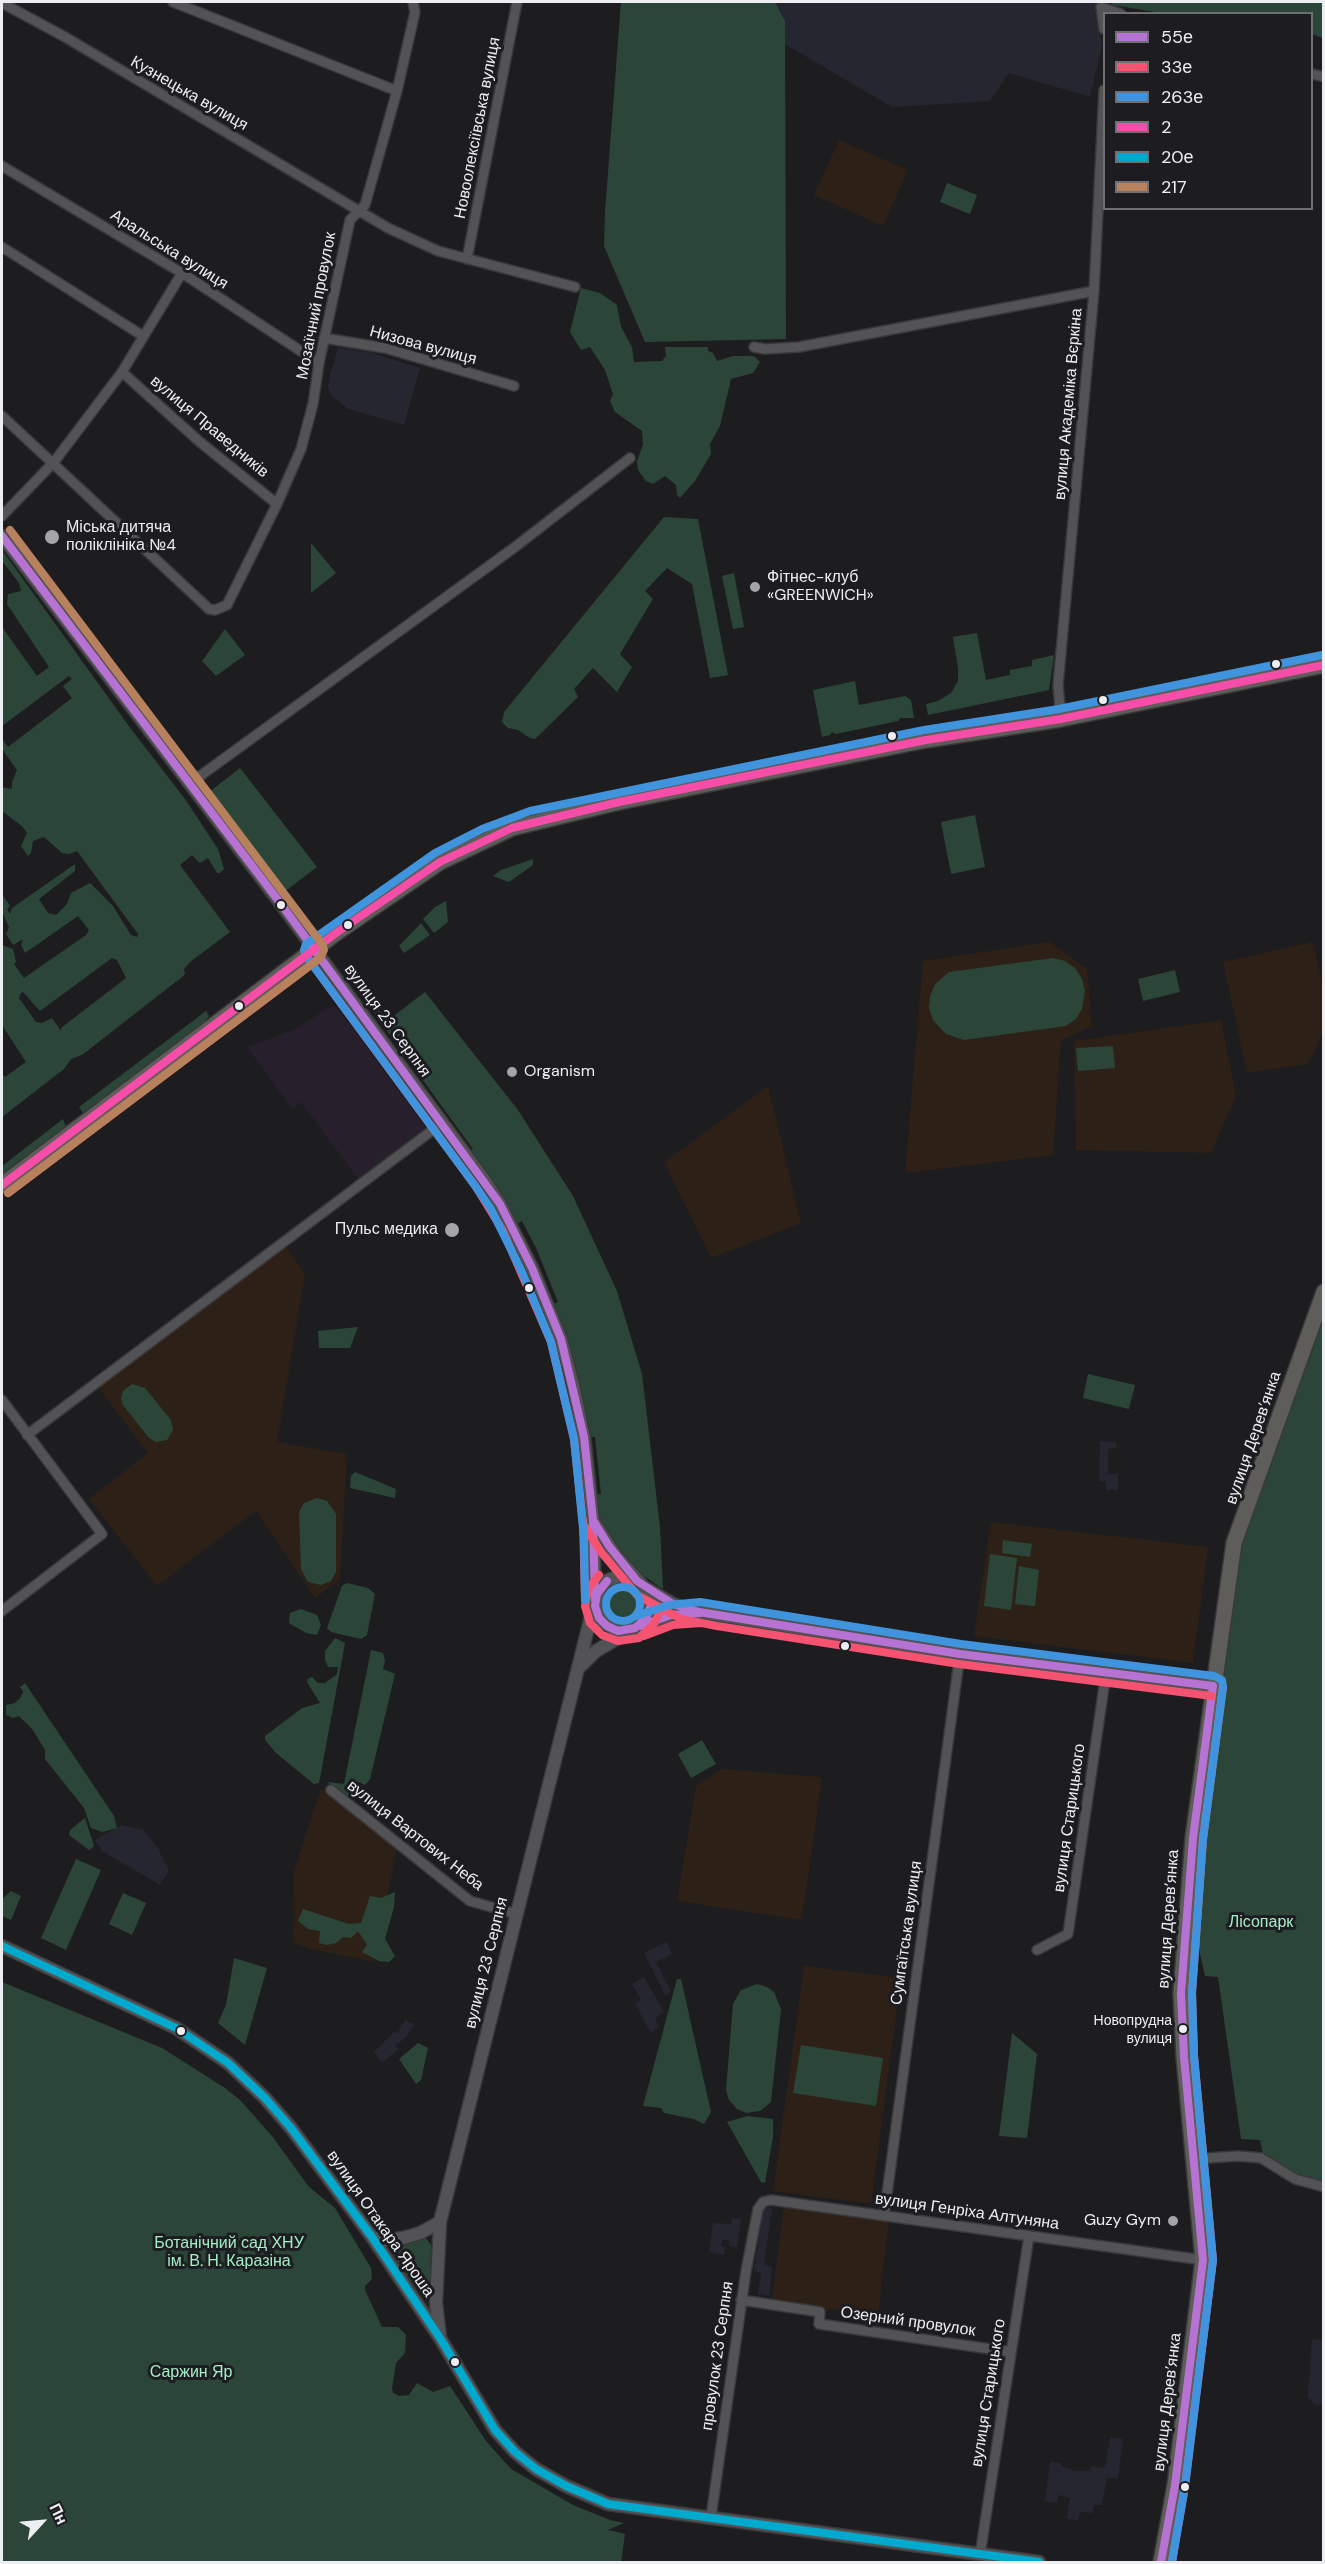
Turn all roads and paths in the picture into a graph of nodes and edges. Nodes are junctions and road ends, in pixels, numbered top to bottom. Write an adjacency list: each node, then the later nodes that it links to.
1 (173, 2): 7 (street)
2 (413, 2): 7 (street, Мозаїчний провулок)
3 (517, 2): 12 (street, Новоолексіївська вулиця)
4 (2, 3): 10 (street, Кузнецька вулиця)
5 (1115, 12): 6 (street)
6 (1103, 22)
7 (397, 91): 10 (street, Мозаїчний провулок)
8 (1103, 110): 15 (street, вулиця Академіка Вєркіна)
9 (2, 166): 13 (street, Аральська вулиця)
10 (361, 211): 12 (street, Кузнецька вулиця); 17 (street, Мозаїчний провулок)
11 (2, 247): 16 (street)
12 (467, 259): 14 (street, Кузнецька вулиця)
13 (182, 273): 16 (street); 19 (street, Аральська вулиця)
14 (575, 288)
15 (1094, 291): 18 (street); 29 (street, вулиця Академіка Вєркіна)
16 (143, 336): 20 (street)
17 (324, 338): 19 (street, Мозаїчний провулок); 21 (street, Низова вулиця)
18 (754, 347)
19 (319, 363): 25 (street, Мозаїчний провулок)
20 (122, 372): 24 (street); 25 (street, вулиця Праведників)
21 (514, 386)
22 (2, 416): 24 (street)
23 (630, 458): 30 (street)
24 (54, 462): 25 (street, Мозаїчний провулок); 26 (street)
25 (277, 504)
26 (2, 516)
27 (2, 536): 30 (street, вулиця 23 Серпня)
28 (1323, 665): 29 (main road)
29 (1061, 719): 31 (main road)
30 (189, 784): 31 (street, вулиця 23 Серпня)
31 (314, 950): 32 (street, вулиця 23 Серпня); 33 (main road)
32 (442, 1123): 36 (street); 37 (street, вулиця 23 Серпня)
33 (2, 1185)
34 (1323, 1292): 46 (main road, вулиця Дерев’янка)
35 (2, 1400): 36 (street)
36 (27, 1435): 40 (street)
37 (593, 1520): 38 (street, вулиця 23 Серпня); 39 (street, вулиця 23 Серпня)
38 (641, 1584): 39 (street, вулиця 23 Серпня); 41 (street, вулиця 23 Серпня); 42 (street)
39 (595, 1600): 42 (street, вулиця 23 Серпня); 44 (street, вулиця 23 Серпня)
40 (2, 1611)
41 (699, 1612): 42 (street); 43 (street)
42 (635, 1628): 44 (street)
43 (960, 1654): 45 (street); 54 (street, Сумгаїтська вулиця)
44 (579, 1668): 48 (street, вулиця 23 Серпня)
45 (1106, 1672): 46 (street); 50 (street, вулиця Старицького)
46 (1213, 1686): 51 (main road, вулиця Дерев’янка)
47 (331, 1790): 48 (street, вулиця Вартових Неба)
48 (516, 1914): 55 (street, вулиця 23 Серпня)
49 (2, 1946): 57 (street, вулиця Отакара Яроша)
50 (1037, 1950)
51 (1193, 2159): 52 (street); 58 (main road, вулиця Дерев’янка)
52 (1323, 2187)
53 (763, 2202): 54 (street, вулиця Генріха Алтуняна); 59 (street, провулок 23 Серпня)
54 (884, 2216): 56 (street, вулиця Генріха Алтуняна)
55 (440, 2222): 57 (street); 60 (street, вулиця 23 Серпня)
56 (1029, 2236): 58 (street, вулиця Генріха Алтуняна); 61 (street, вулиця Старицького)
57 (372, 2237): 60 (street, вулиця Отакара Яроша)
58 (1203, 2260): 65 (main road, вулиця Дерев’янка)
59 (741, 2300): 61 (street, Озерний провулок); 62 (street, провулок 23 Серпня)
60 (440, 2338): 62 (street, вулиця Отакара Яроша)
61 (1011, 2352): 63 (street, вулиця Старицького)
62 (711, 2517): 63 (street, вулиця Отакара Яроша)
63 (980, 2555): 64 (street, вулиця Отакара Яроша)
64 (1039, 2562)
65 (1161, 2562)

